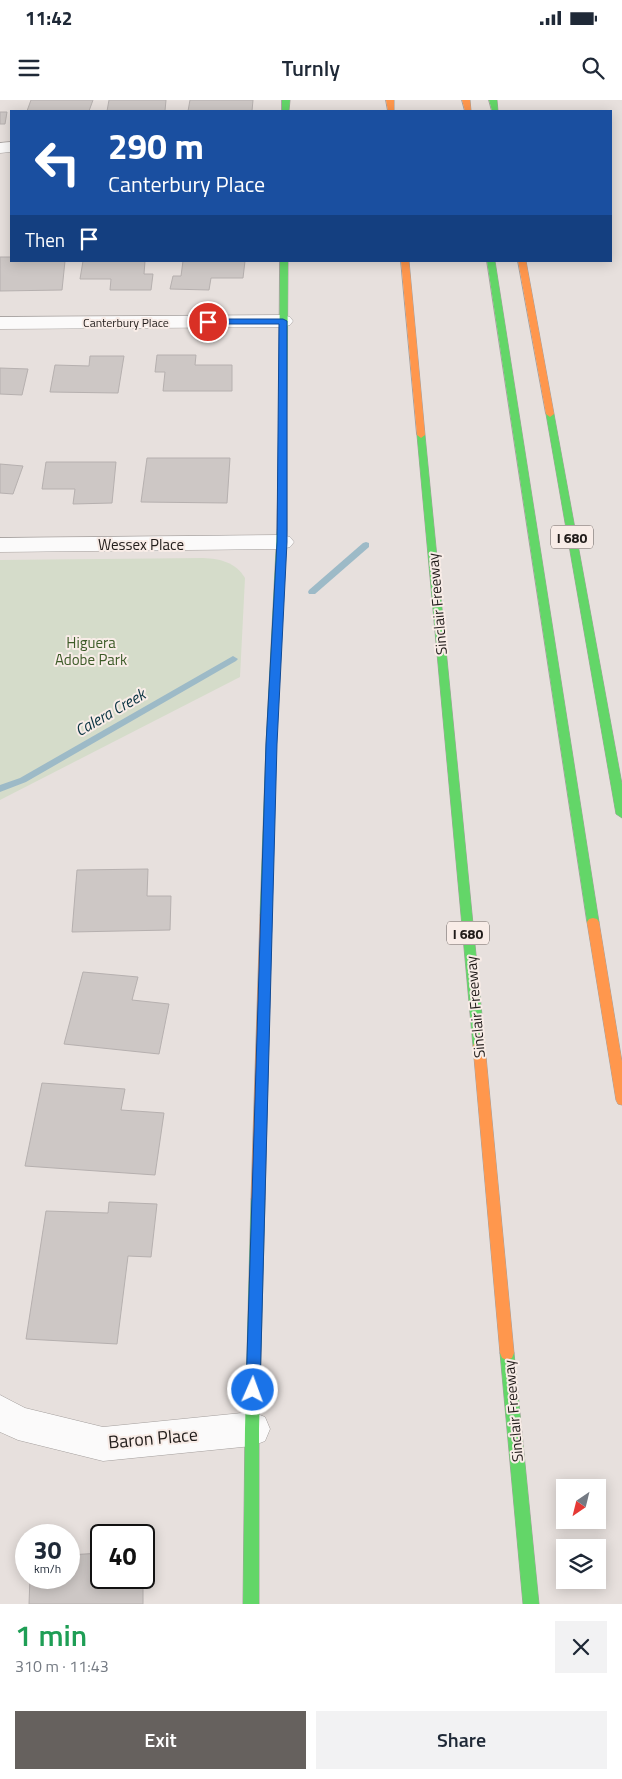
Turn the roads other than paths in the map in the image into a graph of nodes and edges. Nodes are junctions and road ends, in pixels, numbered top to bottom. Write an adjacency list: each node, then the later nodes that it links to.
1 (284, 262): 5 (main road)
2 (405, 262): 14 (main road, Sinclair Freeway / I 680)
3 (492, 262): 10 (main road, I 680)
4 (522, 262): 9 (main road, I 680)
5 (283, 321): 6 (street, Canterbury Place); 7 (main road)
6 (0, 322)
7 (282, 542): 8 (street, Wessex Place); 12 (main road)
8 (0, 545)
9 (622, 814)
10 (622, 1100)
11 (0, 1412): 12 (street, Baron Place)
12 (252, 1429): 13 (main road)
13 (251, 1604)
14 (531, 1604)

